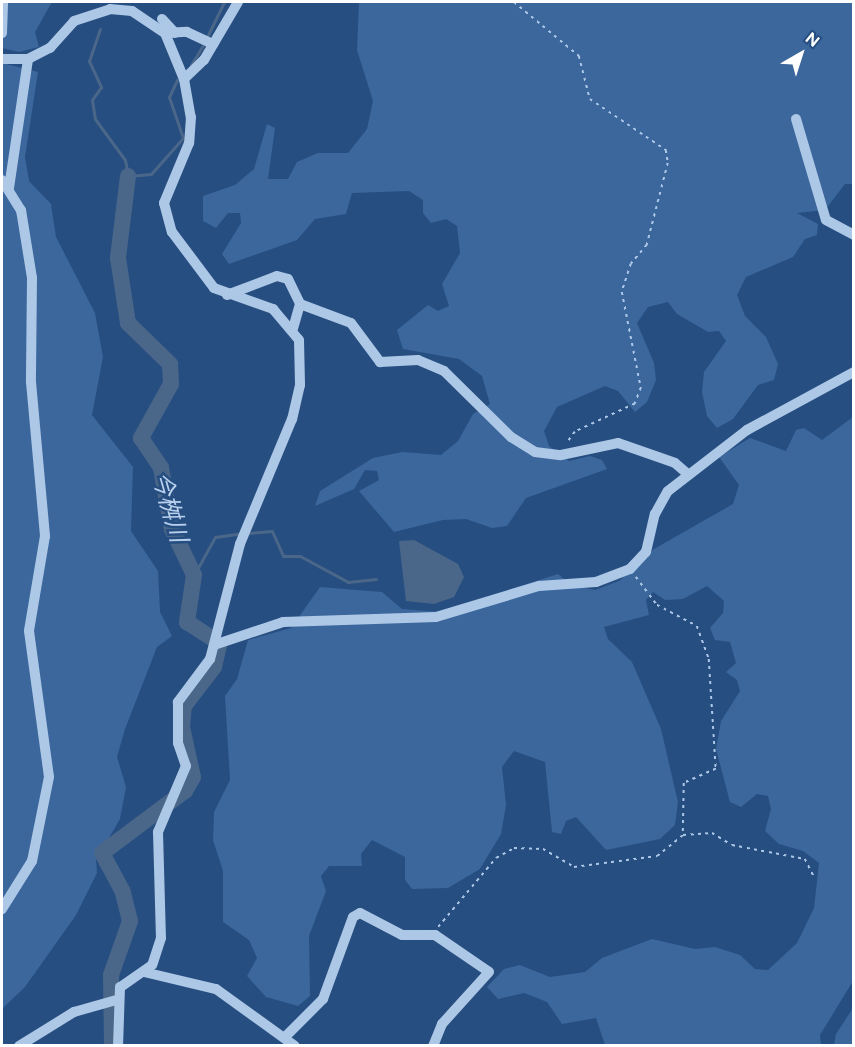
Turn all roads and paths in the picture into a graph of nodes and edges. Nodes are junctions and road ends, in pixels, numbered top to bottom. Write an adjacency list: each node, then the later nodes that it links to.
1 (3, 2): 5 (street)
2 (238, 2): 7 (street)
3 (514, 2): 18 (path)
4 (162, 19): 6 (street)
5 (2, 33)
6 (170, 33): 7 (street); 9 (street); 10 (street)
7 (213, 44): 10 (street)
8 (2, 59): 9 (street)
9 (28, 59): 12 (street)
10 (184, 79): 14 (street)
11 (796, 119): 13 (street)
12 (5, 184): 24 (street)
13 (854, 235)
14 (227, 295): 15 (street); 16 (street)
15 (300, 304): 16 (street); 18 (street)
16 (292, 328): 21 (street)
17 (854, 372): 19 (street)
18 (561, 455): 19 (street)
19 (689, 475): 20 (street)
20 (630, 568): 21 (street); 22 (path)
21 (214, 645): 26 (street)
22 (683, 835): 23 (path); 25 (path)
23 (814, 877)
24 (2, 909)
25 (435, 935): 28 (street); 32 (street)
26 (144, 972): 27 (street); 28 (street)
27 (111, 1000): 29 (street); 30 (street)
28 (285, 1037): 31 (street)
29 (19, 1046)
30 (118, 1046)
31 (295, 1046)
32 (433, 1046)

